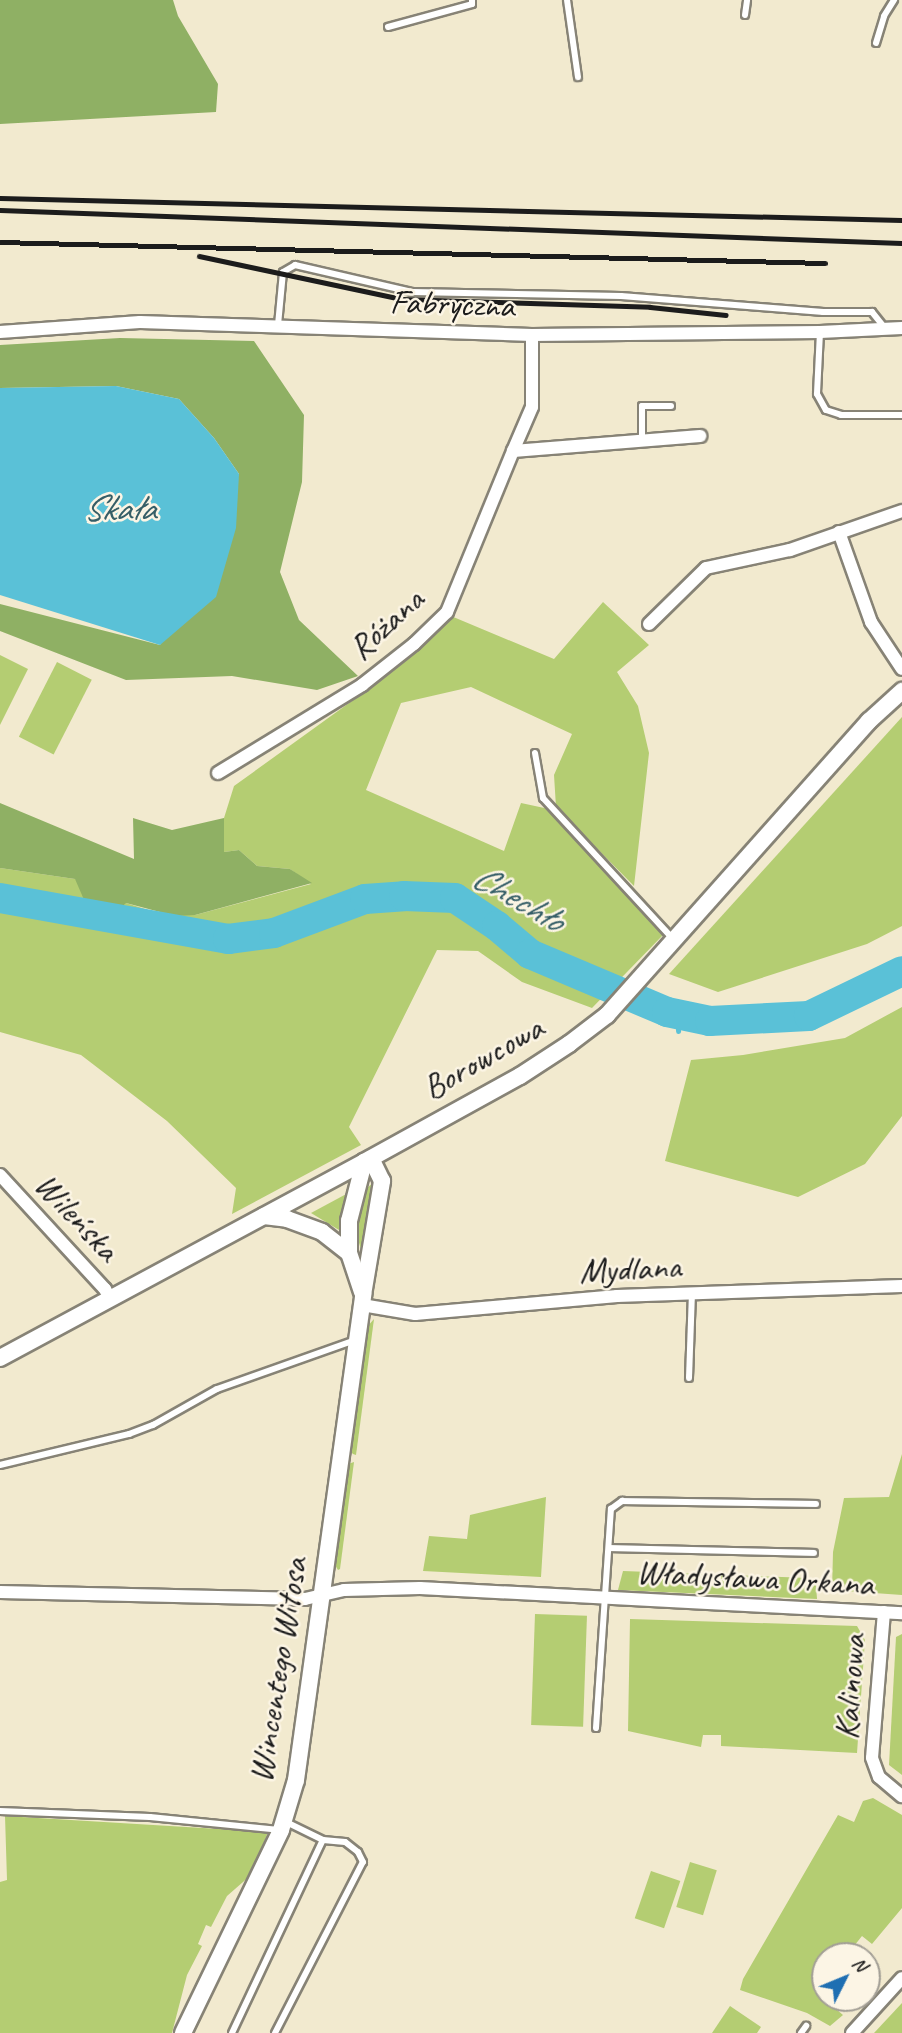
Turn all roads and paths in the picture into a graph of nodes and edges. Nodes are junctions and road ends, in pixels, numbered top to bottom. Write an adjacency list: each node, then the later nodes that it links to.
1 (472, 0): 6 (lane)
2 (567, 0): 8 (lane)
3 (747, 0): 5 (lane)
4 (894, 0): 7 (lane)
5 (745, 15)
6 (388, 27)
7 (876, 43)
8 (578, 77)
9 (278, 325): 11 (lane); 12 (street, Fabryczna); 14 (street, Fabryczna)
10 (902, 328): 11 (street, Fabryczna)
11 (886, 329): 13 (street, Fabryczna)
12 (0, 332)
13 (820, 332): 14 (street, Fabryczna); 16 (lane)
14 (532, 335): 19 (street, Różana)
15 (671, 406): 18 (lane)
16 (902, 415)
17 (700, 436): 18 (street)
18 (642, 441): 19 (street)
19 (513, 451): 26 (street, Różana)
20 (902, 511): 21 (street)
21 (839, 532): 22 (street); 23 (street)
22 (649, 625)
23 (902, 669)
24 (902, 691): 27 (street, Borowcowa)
25 (535, 753): 27 (lane)
26 (218, 773)
27 (673, 939): 28 (street, Borowcowa)
28 (396, 1144): 29 (street, Borowcowa); 31 (street, Wincentego Witosa)
29 (368, 1160): 31 (street); 32 (street, Borowcowa); 33 (street, Wincentego Witosa)
30 (0, 1175): 36 (street, Wileńska)
31 (382, 1181): 37 (street, Wincentego Witosa)
32 (264, 1216): 33 (street); 36 (street, Borowcowa)
33 (349, 1253): 37 (street, Wincentego Witosa)
34 (902, 1286): 35 (street, Mydlana)
35 (692, 1293): 37 (street, Mydlana); 40 (lane)
36 (110, 1299): 39 (street, Borowcowa)
37 (363, 1300): 38 (street, Wincentego Witosa)
38 (357, 1339): 41 (lane); 46 (street, Wincentego Witosa)
39 (0, 1358)
40 (689, 1378)
41 (0, 1465)
42 (816, 1504): 43 (lane)
43 (611, 1548): 44 (lane); 47 (lane)
44 (814, 1553)
45 (0, 1592): 46 (street, Władysława Orkana)
46 (321, 1593): 47 (street, Władysława Orkana); 53 (street, Wincentego Witosa)
47 (606, 1598): 48 (street, Władysława Orkana); 50 (lane, Władysława Orkana)
48 (884, 1612): 49 (street, Władysława Orkana); 51 (street, Kalinowa)
49 (902, 1613)
50 (596, 1728)
51 (902, 1796)
52 (0, 1811): 53 (lane)
53 (283, 1826): 54 (lane); 58 (street, Wincentego Witosa)
54 (323, 1840): 57 (lane); 60 (lane)
55 (902, 1978): 62 (street)
56 (806, 2026): 61 (lane)
57 (233, 2031): 59 (lane)
58 (183, 2033)
59 (242, 2033)
60 (275, 2033)
61 (801, 2033)
62 (852, 2033)

